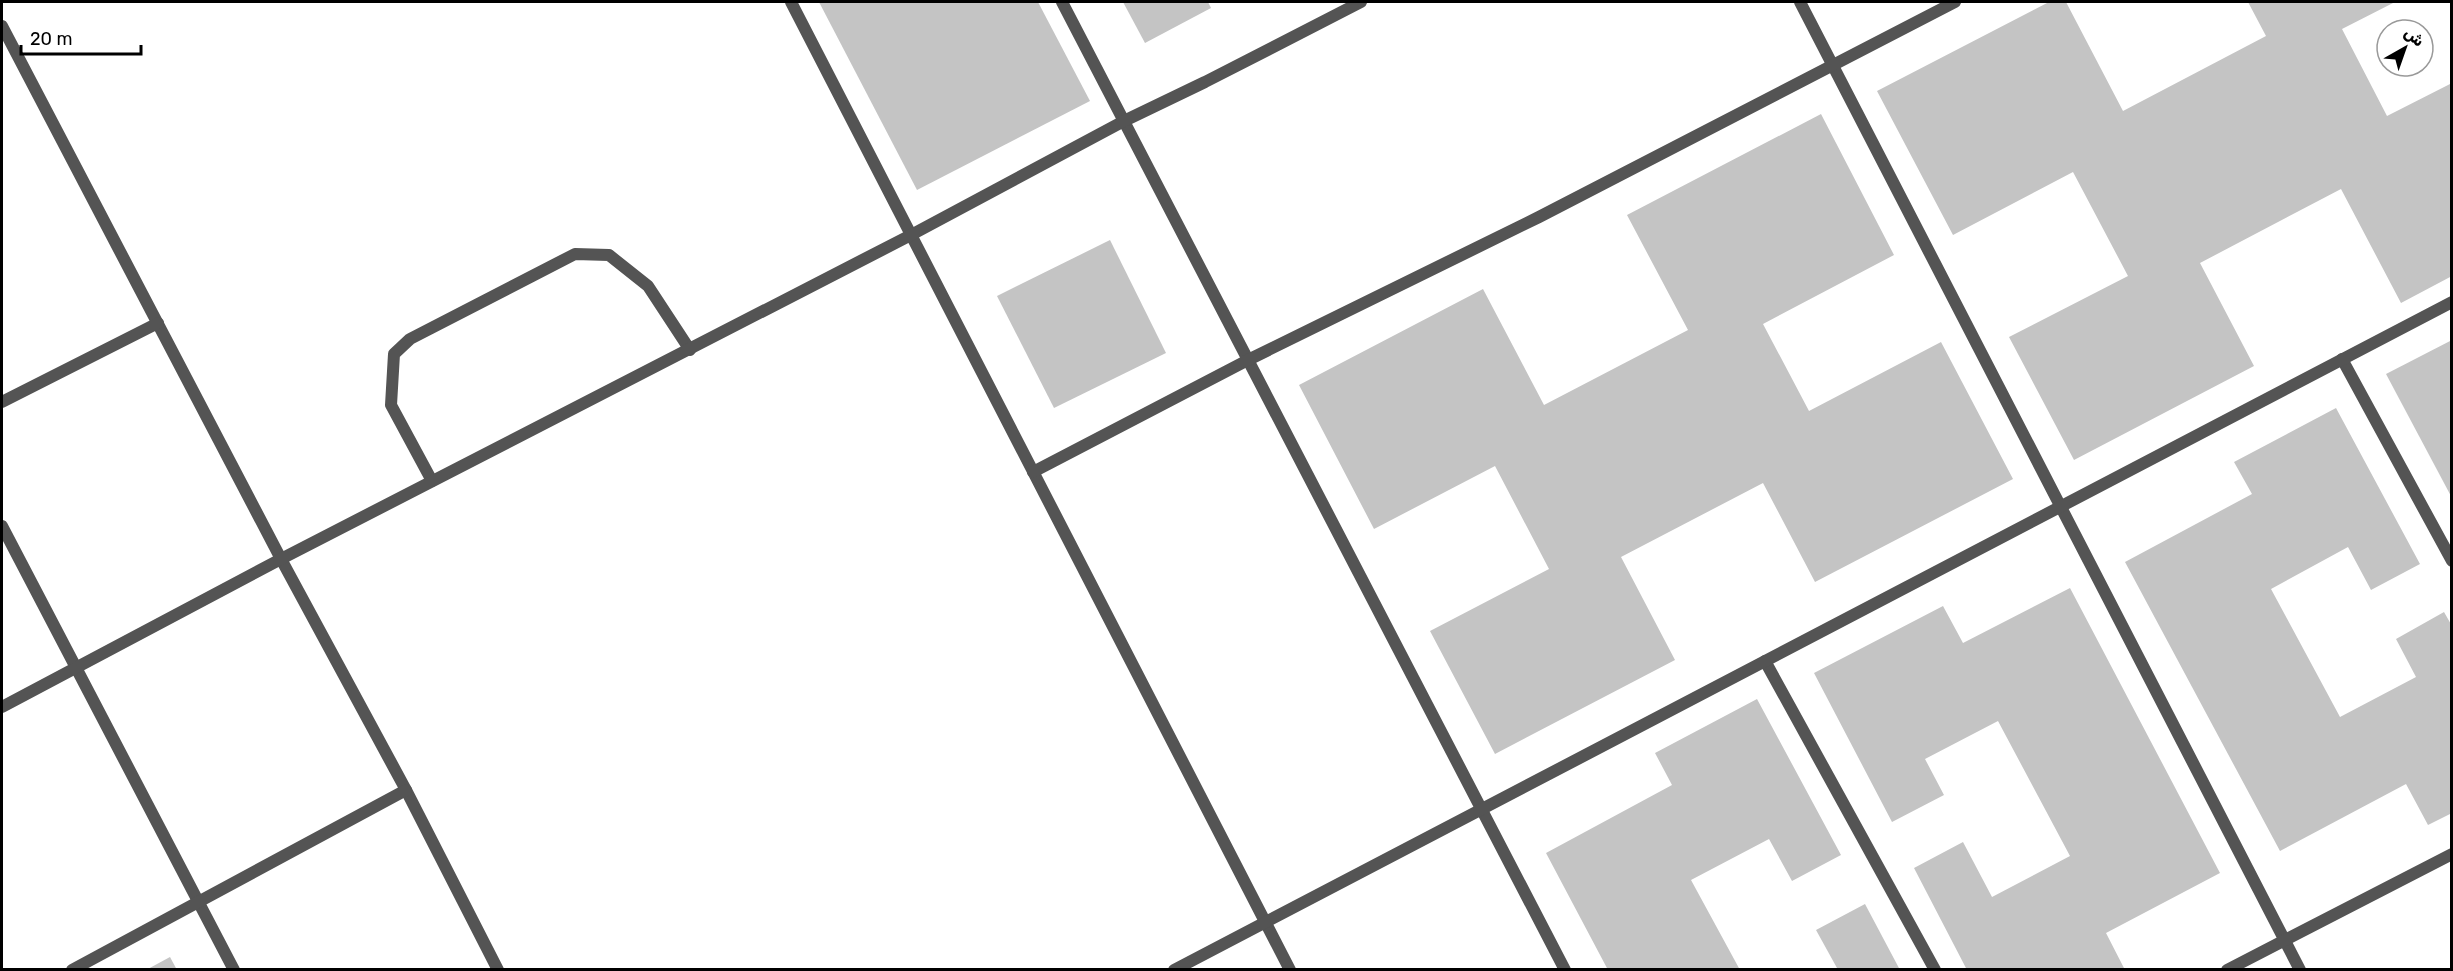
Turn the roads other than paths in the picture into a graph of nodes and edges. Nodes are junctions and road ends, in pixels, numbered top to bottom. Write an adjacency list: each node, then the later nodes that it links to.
1 (791, 2): 9 (street)
2 (1062, 2): 8 (street)
3 (1360, 2): 8 (street)
4 (1800, 2): 7 (street)
5 (1955, 2): 7 (street)
6 (2, 26): 11 (street)
7 (1832, 64): 13 (street); 18 (street)
8 (1124, 121): 9 (street); 13 (street)
9 (911, 235): 12 (street); 16 (street)
10 (2451, 302): 14 (street)
11 (158, 323): 15 (street); 20 (street)
12 (690, 350): 17 (street); 17 (street)
13 (1248, 360): 16 (street); 26 (street)
14 (2342, 360): 18 (street); 21 (street)
15 (2, 402)
16 (1034, 472): 29 (street)
17 (432, 481): 20 (street)
18 (2061, 506): 22 (street); 30 (street)
19 (2, 526): 23 (street)
20 (281, 559): 23 (street); 25 (street)
21 (2451, 561)
22 (1765, 661): 26 (street); 37 (street)
23 (76, 669): 24 (street); 28 (street)
24 (2, 707)
25 (406, 790): 28 (street); 33 (street)
26 (1482, 809): 29 (street); 36 (street)
27 (2451, 854): 30 (street)
28 (199, 903): 31 (street); 32 (street)
29 (1266, 922): 34 (street); 35 (street)
30 (2285, 940): 38 (street); 39 (street)
31 (72, 969)
32 (234, 969)
33 (498, 969)
34 (1174, 969)
35 (1290, 969)
36 (1565, 969)
37 (1935, 969)
38 (2227, 969)
39 (2300, 969)

